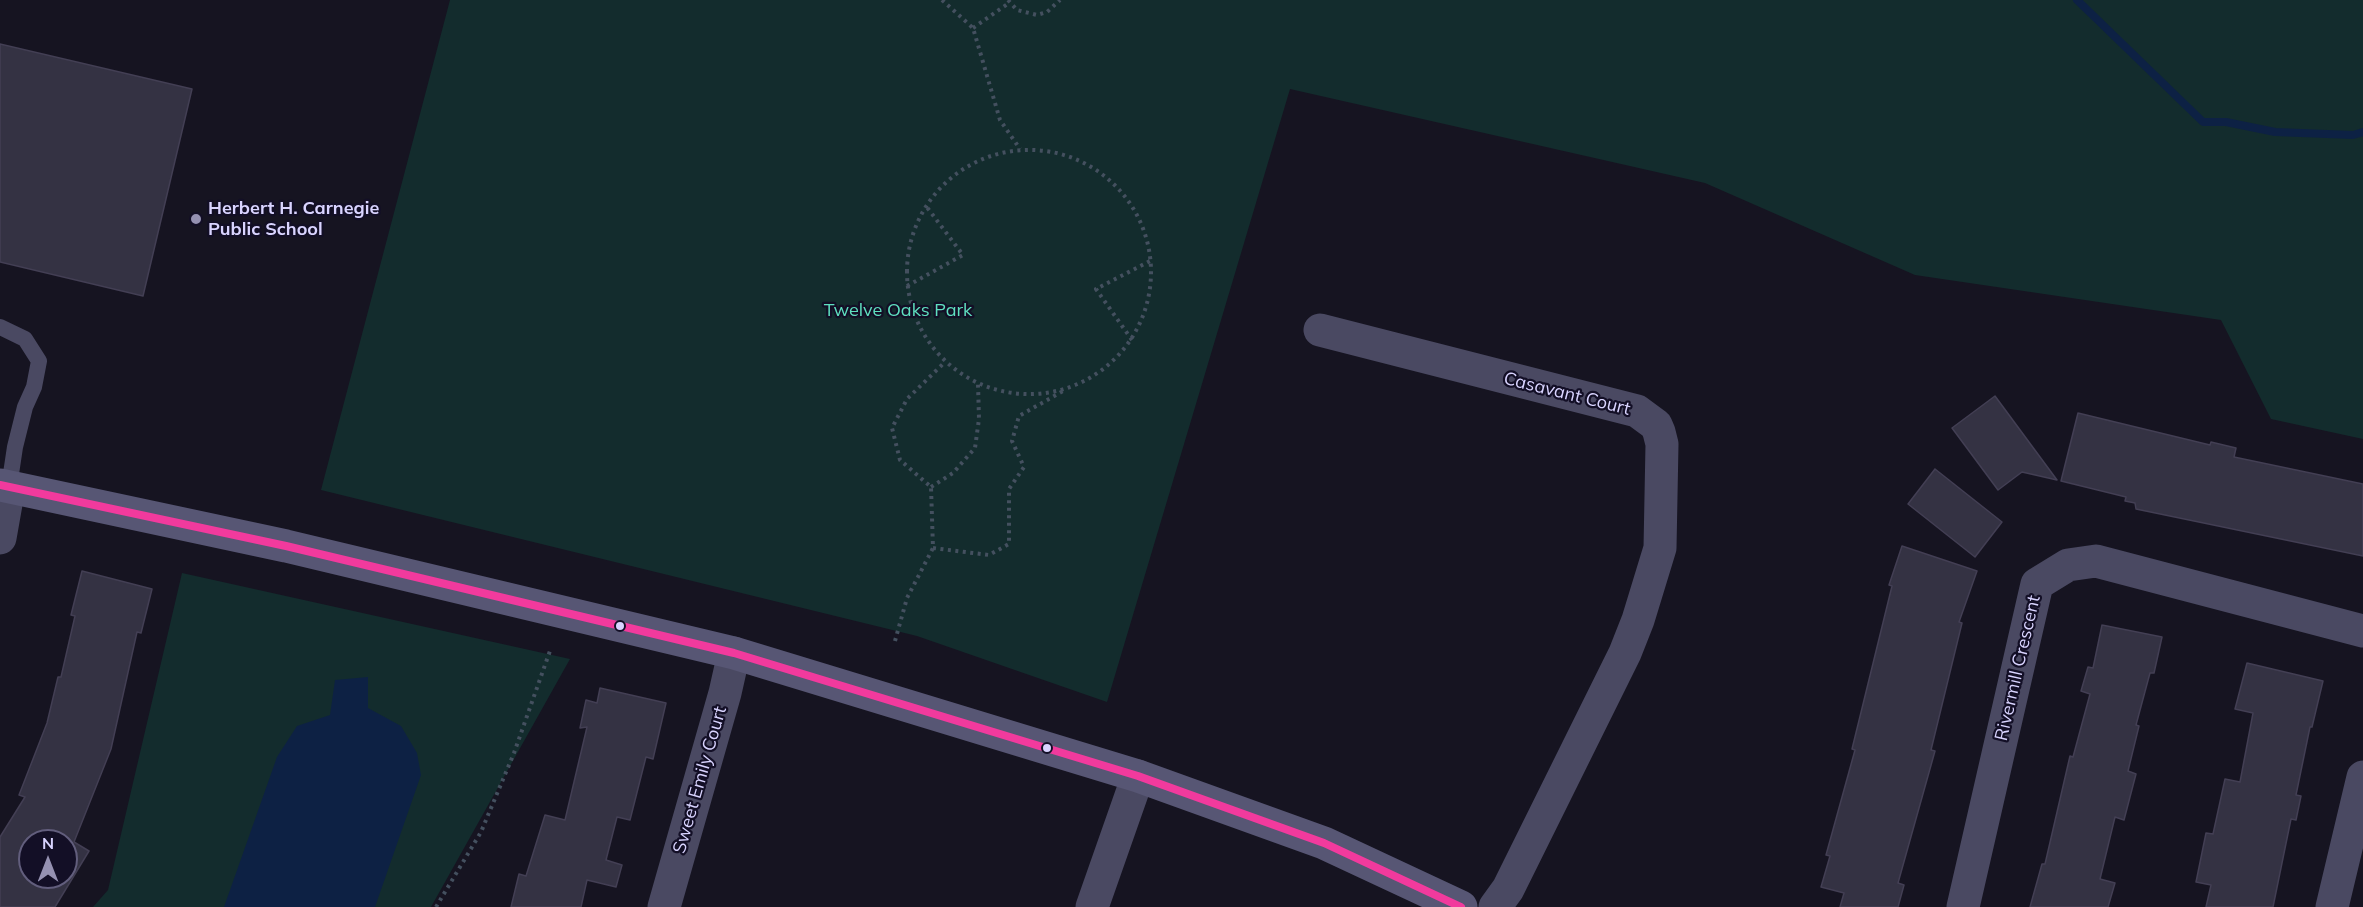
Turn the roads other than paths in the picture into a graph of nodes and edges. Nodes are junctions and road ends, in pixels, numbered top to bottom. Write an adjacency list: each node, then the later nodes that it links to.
1 (0, 327): 3 (lane)
2 (1320, 330): 12 (street, Casavant Court)
3 (4, 486): 4 (street); 6 (street)
4 (0, 538)
5 (2363, 631): 13 (street, Rivermill Crescent)
6 (734, 653): 7 (street); 9 (street, Sweet Emily Court)
7 (1138, 776): 10 (street); 11 (street)
8 (2363, 777): 14 (street)
9 (664, 907)
10 (1092, 907)
11 (1461, 907)
12 (1495, 907)
13 (1963, 907)
14 (2332, 907)

